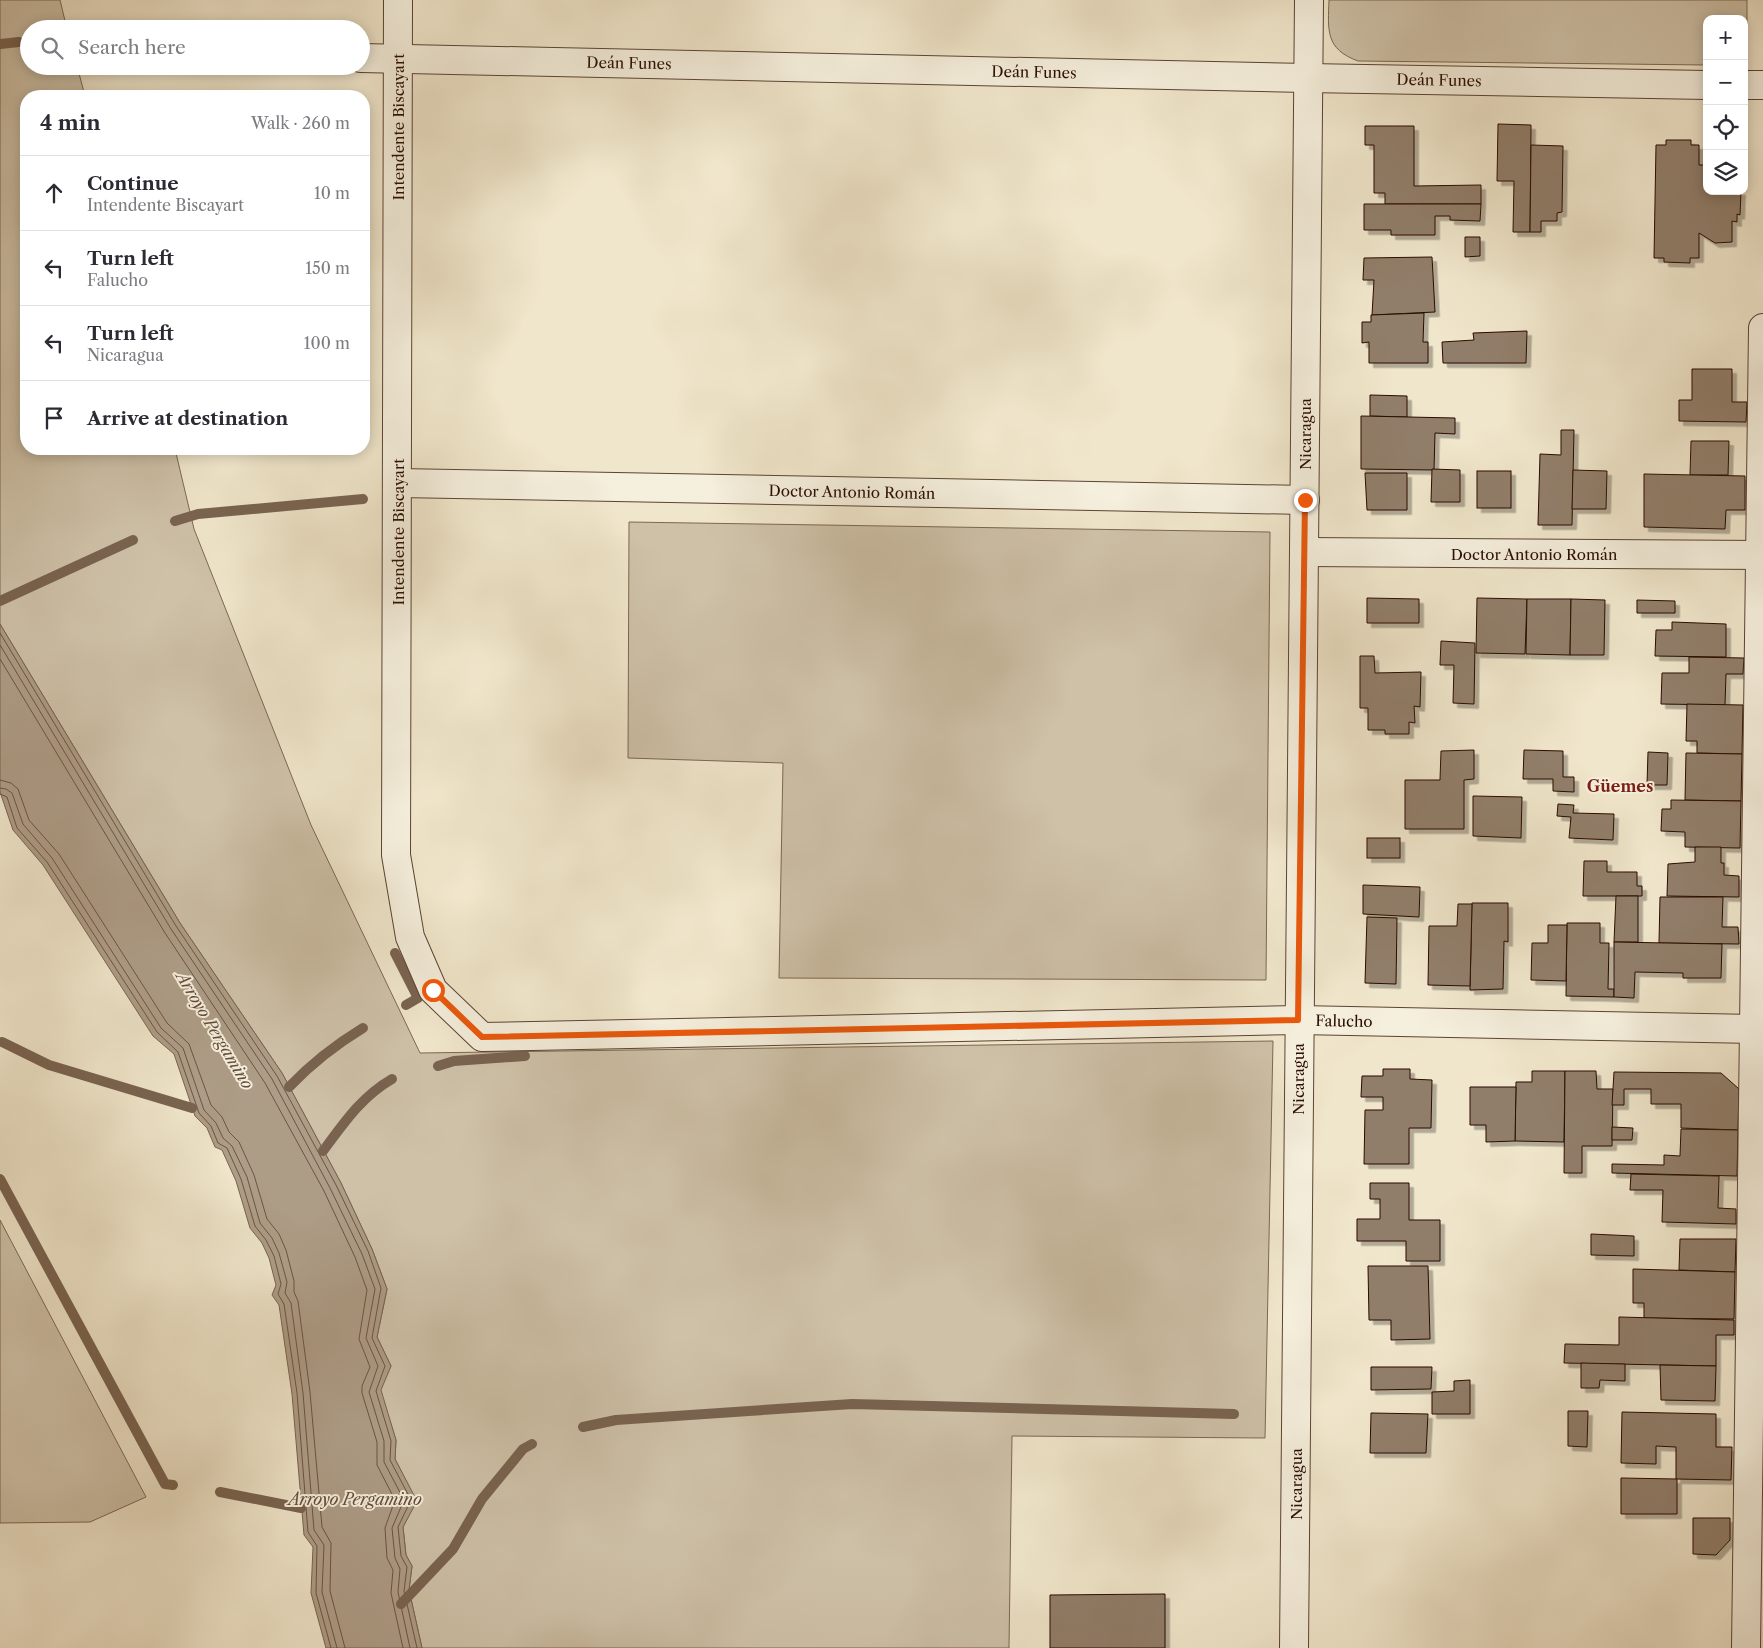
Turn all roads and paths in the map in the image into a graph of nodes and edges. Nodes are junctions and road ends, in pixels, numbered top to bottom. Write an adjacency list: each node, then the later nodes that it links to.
1 (398, 0): 4 (street, Intendente Biscayart)
2 (1309, 0): 5 (street, Nicaragua)
3 (370, 58): 4 (street, Deán Funes)
4 (398, 58): 5 (street, Deán Funes); 10 (street, Intendente Biscayart)
5 (1307, 78): 6 (street, Deán Funes); 11 (street, Nicaragua)
6 (1703, 84)
7 (1748, 85): 8 (street)
8 (1763, 85)
9 (1763, 328): 13 (street)
10 (399, 483): 11 (street, Doctor Antonio Román); 16 (street, Intendente Biscayart)
11 (1305, 500): 12 (street, Nicaragua)
12 (1305, 552): 13 (street, Doctor Antonio Román); 14 (street, Nicaragua)
13 (1762, 555): 15 (street)
14 (1298, 1020): 15 (street, Falucho); 16 (street, Falucho); 18 (street, Nicaragua)
15 (1755, 1029): 17 (street)
16 (482, 1037)
17 (1757, 1211): 19 (street)
18 (1294, 1648)
19 (1746, 1648)

